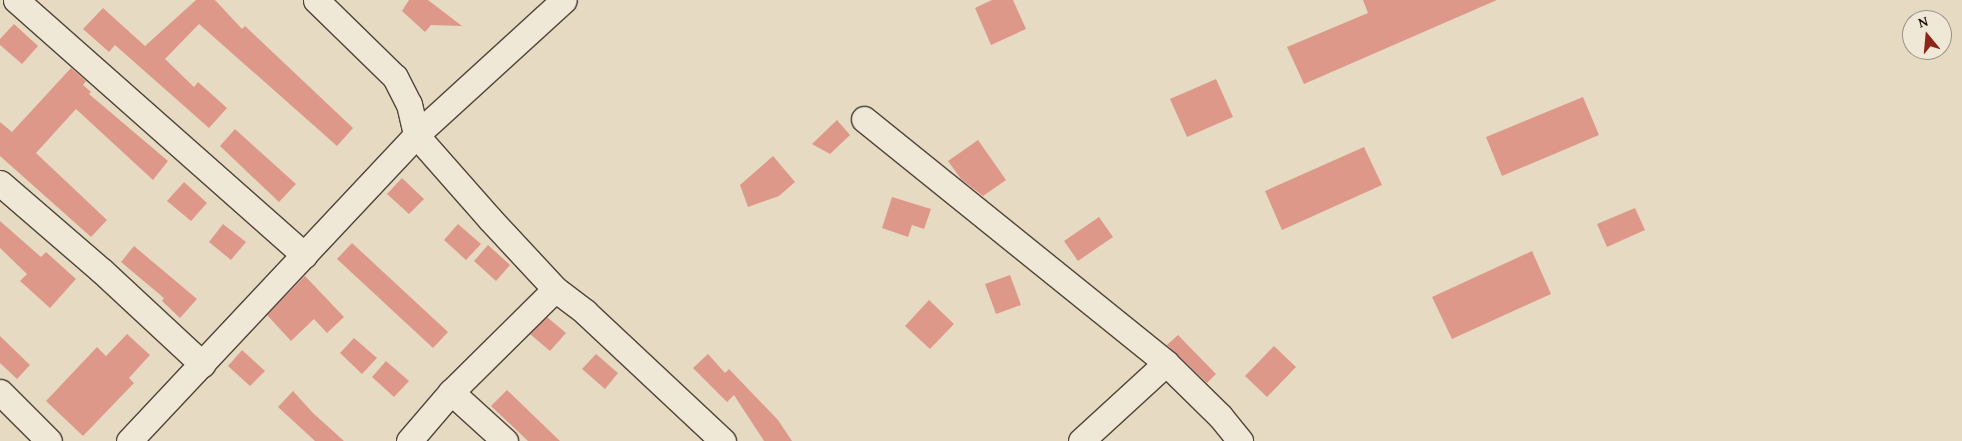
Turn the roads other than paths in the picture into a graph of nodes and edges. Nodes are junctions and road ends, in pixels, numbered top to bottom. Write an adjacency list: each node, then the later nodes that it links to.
1 (16, 0): 7 (street)
2 (316, 0): 5 (street)
3 (564, 0): 5 (street)
4 (864, 119): 9 (street)
5 (416, 135): 7 (street); 8 (street)
6 (0, 182): 10 (street)
7 (304, 255): 10 (street)
8 (555, 289): 12 (street); 17 (street)
9 (1166, 363): 18 (street); 19 (street)
10 (202, 364): 14 (street)
11 (0, 392): 13 (street)
12 (451, 392): 15 (street); 16 (street)
13 (49, 441)
14 (129, 441)
15 (408, 441)
16 (505, 441)
17 (723, 441)
18 (1081, 441)
19 (1240, 441)

